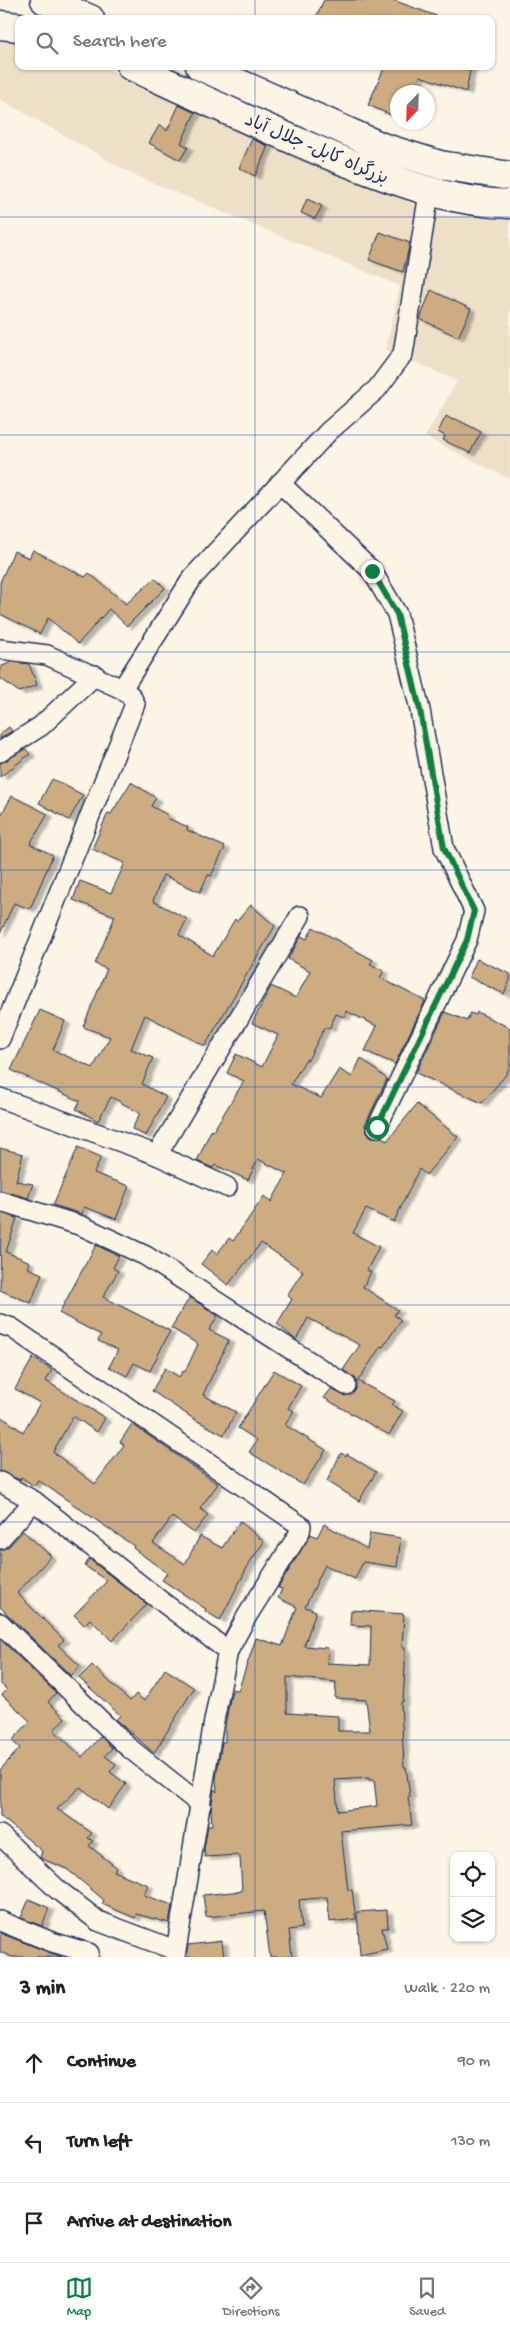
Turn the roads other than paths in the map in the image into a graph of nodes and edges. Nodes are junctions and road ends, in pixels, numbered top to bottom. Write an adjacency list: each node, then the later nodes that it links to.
1 (45, 0): 2 (highway)
2 (81, 15)
3 (0, 26): 4 (highway)
4 (15, 27)
5 (140, 70): 8 (highway, بزرگراه کابل- جلال آباد)
6 (209, 70): 7 (highway, بزرگراه کابل- جلال آباد)
7 (510, 176)
8 (428, 193): 9 (highway, بزرگراه کابل- جلال آباد); 10 (street)
9 (510, 204)
10 (280, 482): 13 (street); 18 (street)
11 (0, 649): 12 (street)
12 (95, 675): 13 (street); 14 (street)
13 (122, 689): 16 (street)
14 (0, 752)
15 (300, 916): 19 (street)
16 (0, 1039)
17 (0, 1098): 19 (street)
18 (377, 1127)
19 (157, 1155): 20 (street)
20 (227, 1187)
21 (0, 1201): 23 (street)
22 (0, 1324): 28 (street)
23 (346, 1385)
24 (0, 1482): 25 (street)
25 (34, 1501): 26 (street); 28 (street)
26 (0, 1539)
27 (0, 1623): 29 (street)
28 (228, 1651): 29 (street)
29 (201, 1806): 33 (street)
30 (0, 1836): 33 (street)
31 (0, 1921): 32 (street)
32 (89, 1953)
33 (175, 1953)

